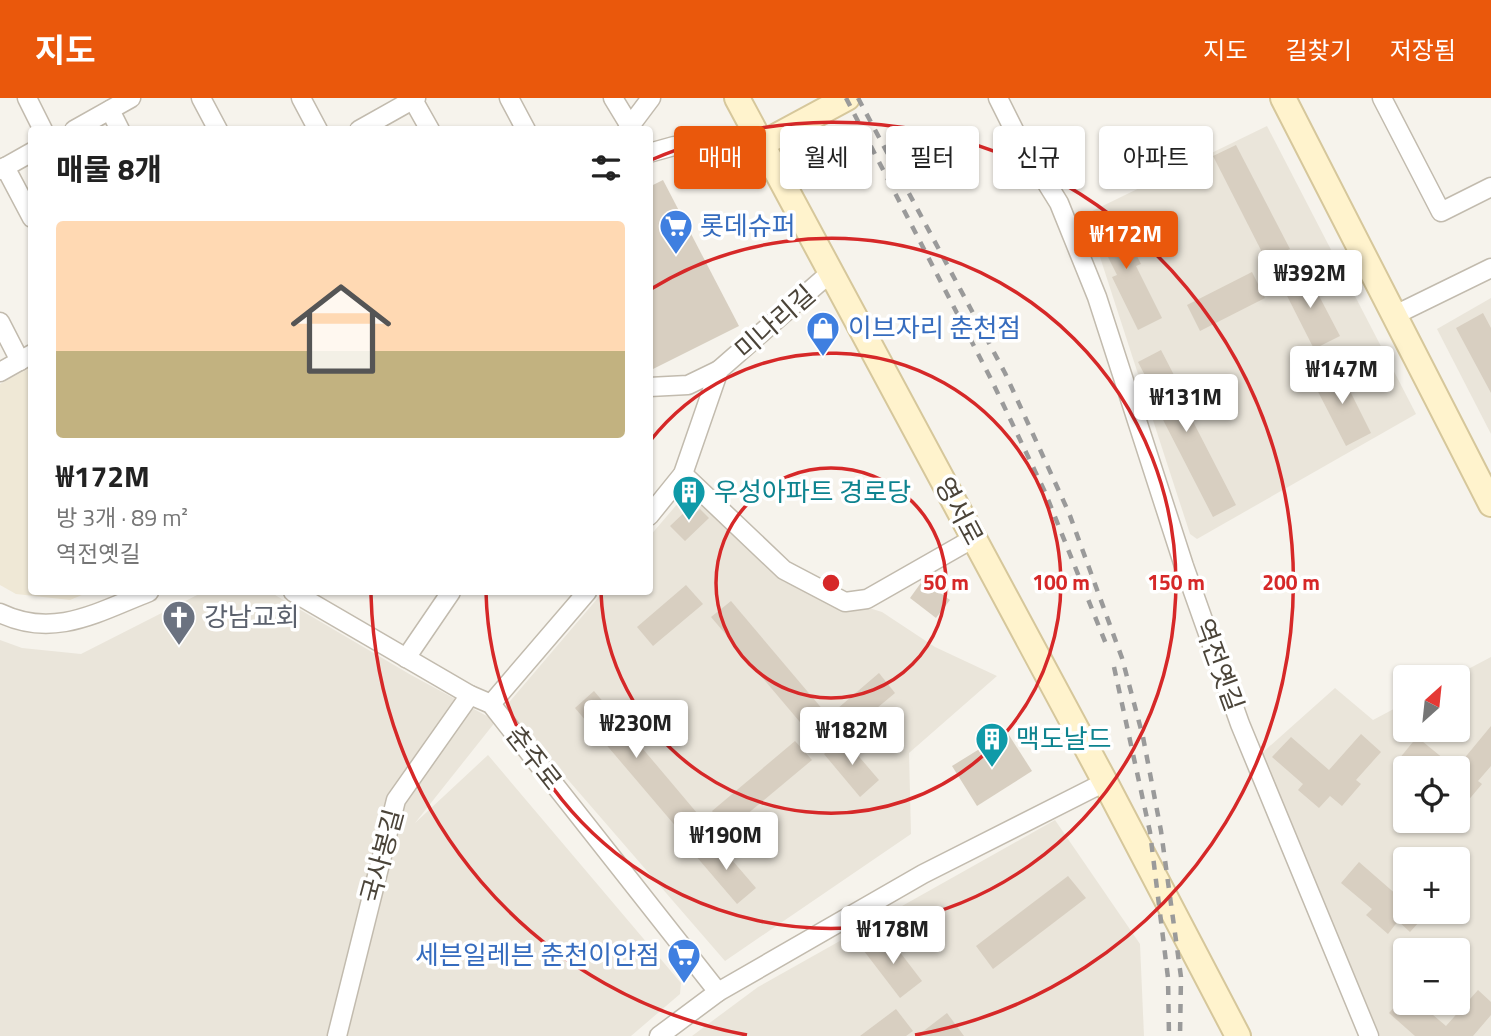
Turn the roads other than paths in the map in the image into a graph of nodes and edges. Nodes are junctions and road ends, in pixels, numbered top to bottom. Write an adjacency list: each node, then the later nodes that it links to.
1 (27, 98): 15 (street)
2 (131, 98): 14 (street)
3 (201, 98): 18 (street)
4 (301, 98): 19 (street)
5 (414, 98): 20 (street); 21 (street)
6 (509, 98): 22 (street)
7 (613, 98): 23 (street)
8 (651, 98): 24 (street)
9 (737, 98): 25 (street, 영서로)
10 (847, 98): 26 (street)
11 (998, 98): 59 (street, 역전옛길)
12 (1283, 98): 36 (street)
13 (1382, 98): 32 (street)
14 (110, 110): 16 (street); 17 (street)
15 (41, 126)
16 (81, 126)
17 (118, 126)
18 (216, 126)
19 (316, 126)
20 (366, 126)
21 (428, 126)
22 (524, 126)
23 (627, 126)
24 (629, 126)
25 (752, 126)
26 (766, 142)
27 (674, 146): 28 (street)
28 (653, 152)
29 (766, 152): 35 (street, 영서로)
30 (28, 154): 31 (street)
31 (2, 168): 33 (street)
32 (1491, 187)
33 (28, 211)
34 (1491, 268): 36 (street)
35 (830, 273): 39 (street, 미나리길); 45 (street, 영서로)
36 (1395, 315): 43 (street)
37 (0, 322): 38 (street)
38 (26, 358): 40 (street)
39 (719, 370): 41 (street, 미나리길); 42 (street, 미나리길)
40 (0, 372)
41 (653, 387)
42 (683, 474): 44 (street); 45 (street)
43 (1491, 504)
44 (653, 511)
45 (974, 538): 54 (street, 영서로)
46 (142, 595): 50 (street)
47 (298, 595): 51 (street, 춘주로)
48 (449, 595): 51 (street)
49 (584, 595): 53 (street)
50 (0, 613)
51 (406, 658): 52 (street, 춘주로)
52 (470, 695): 53 (street, 춘주로); 56 (street, 국사봉길)
53 (491, 704): 55 (street, 춘주로)
54 (1105, 782): 55 (street); 58 (street, 영서로)
55 (718, 992): 57 (street)
56 (337, 1036)
57 (659, 1036)
58 (1238, 1036)
59 (1368, 1036)

